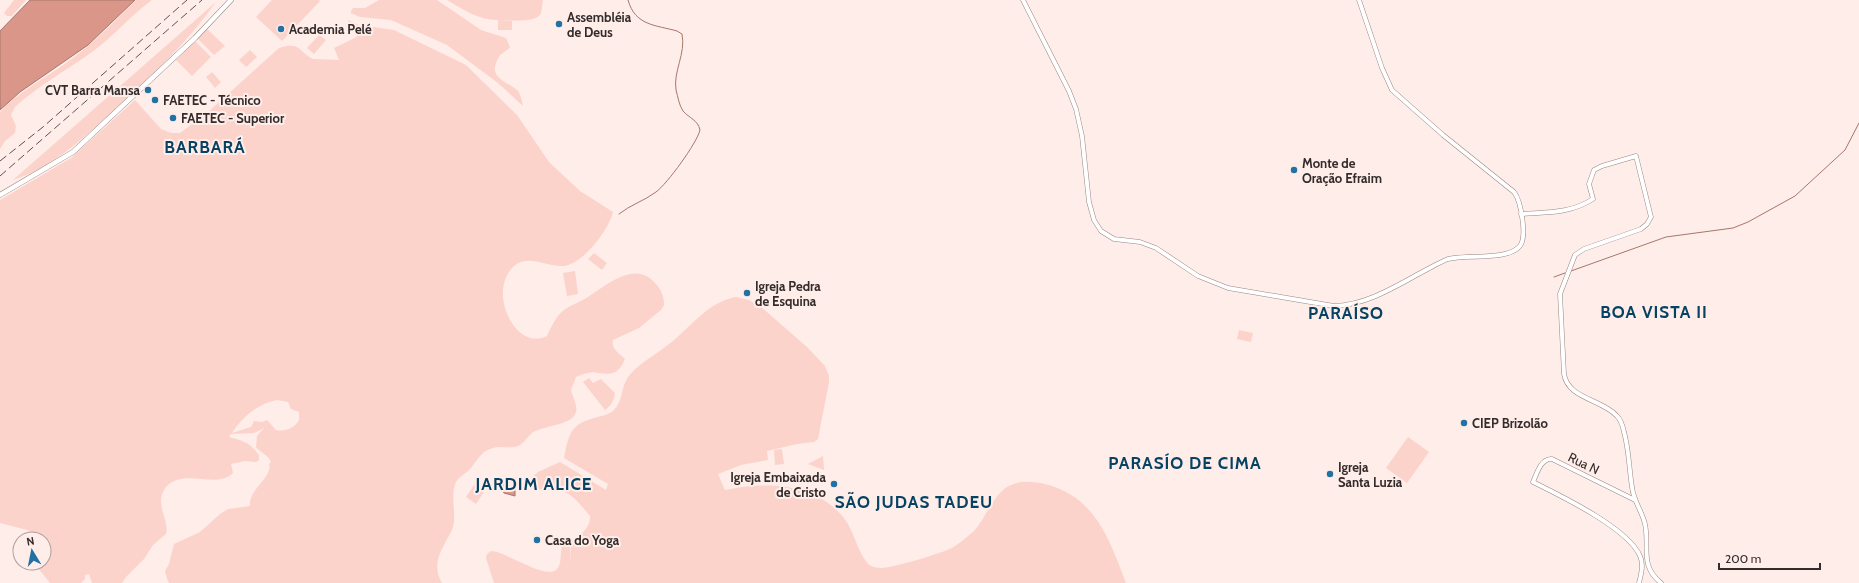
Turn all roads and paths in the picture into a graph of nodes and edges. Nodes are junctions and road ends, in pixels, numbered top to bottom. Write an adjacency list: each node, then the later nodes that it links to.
1 (231, 0): 4 (main road)
2 (1023, 0): 5 (street)
3 (1359, 0): 5 (street)
4 (0, 195)
5 (1521, 214): 6 (street)
6 (1635, 500): 7 (street, Rua N); 8 (street)
7 (1639, 583)
8 (1661, 583)

